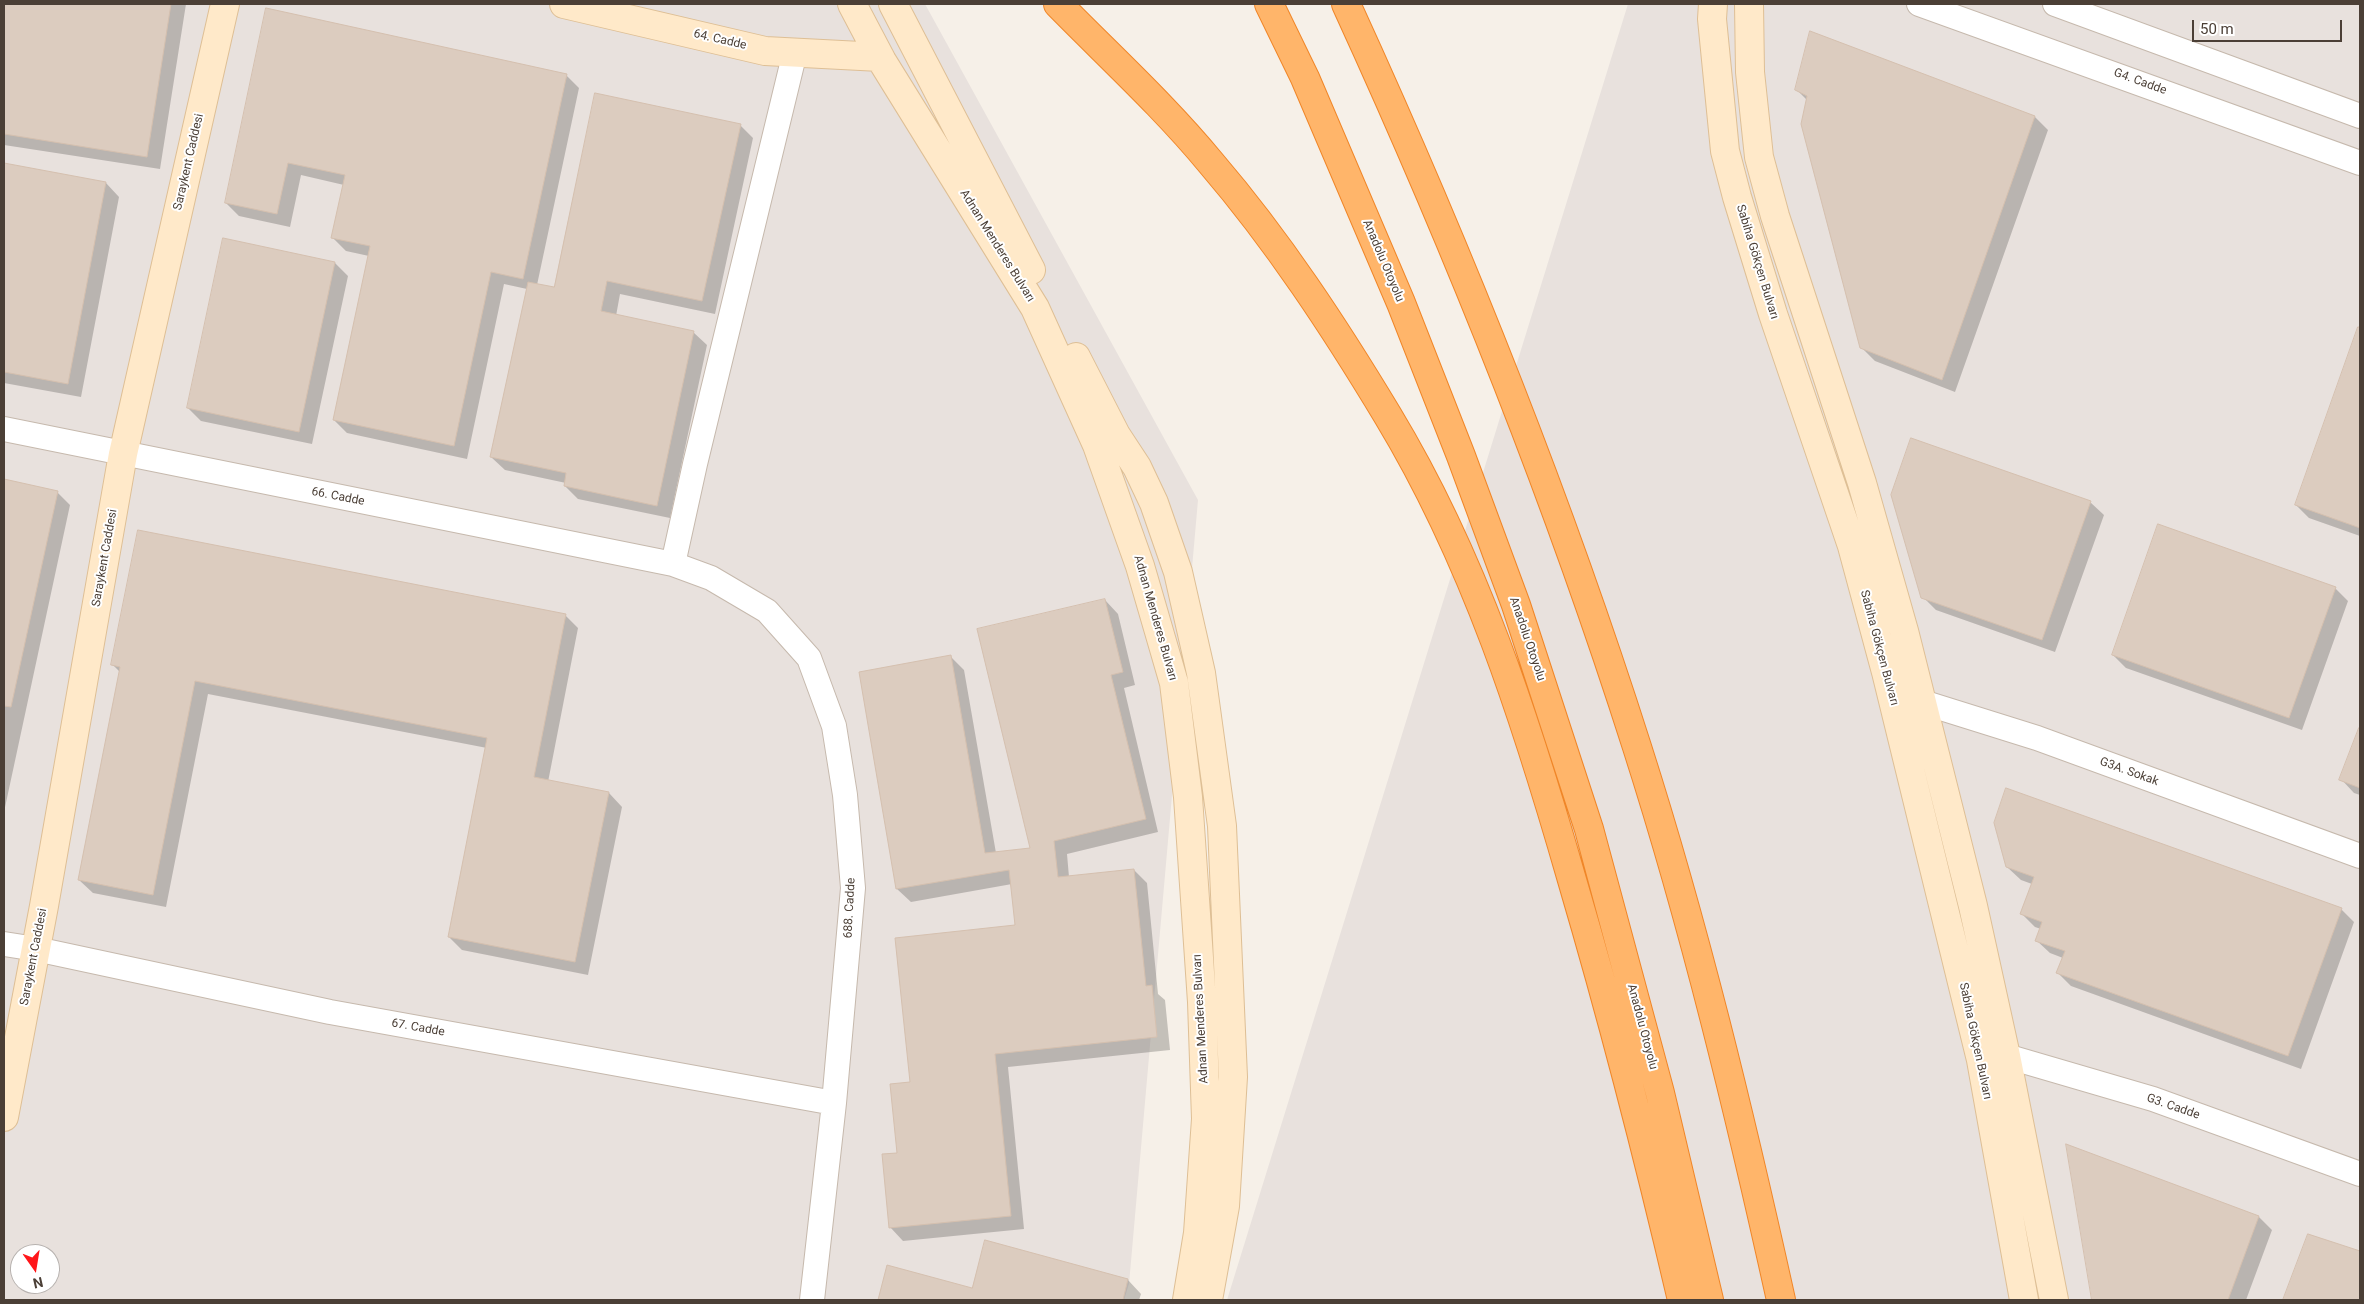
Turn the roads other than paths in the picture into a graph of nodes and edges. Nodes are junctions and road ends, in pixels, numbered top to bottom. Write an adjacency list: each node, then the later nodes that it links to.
1 (225, 4): 17 (street, Saraykent Caddesi)
2 (564, 4): 12 (street, 64. Cadde)
3 (852, 4): 13 (street, Adnan Menderes Bulvarı)
4 (893, 4): 30 (street)
5 (1058, 4): 31 (highway)
6 (1269, 4): 32 (highway, Anadolu Otoyolu)
7 (1346, 4): 33 (highway)
8 (1713, 4): 20 (street, Sabiha Gökçen Bulvarı)
9 (1749, 4): 19 (street, Sabiha Gökçen Bulvarı)
10 (1919, 4): 15 (street, G4. Cadde)
11 (2054, 4): 14 (street)
12 (795, 52): 13 (street, 64. Cadde); 18 (street)
13 (880, 57): 29 (street, Adnan Menderes Bulvarı)
14 (2360, 116)
15 (2360, 163)
16 (4, 429): 17 (street, 66. Cadde)
17 (123, 454): 18 (street, 66. Cadde); 23 (street, Saraykent Caddesi)
18 (673, 564): 25 (street, 688. Cadde)
19 (1922, 702): 20 (street); 21 (street, G3A. Sokak); 24 (street, Sabiha Gökçen Bulvarı)
20 (1895, 708): 24 (street, Sabiha Gökçen Bulvarı)
21 (2360, 856)
22 (4, 944): 23 (street, 67. Cadde)
23 (36, 949): 25 (street, 67. Cadde); 26 (street, Saraykent Caddesi)
24 (1994, 1058): 27 (street, G3. Cadde); 34 (street, Sabiha Gökçen Bulvarı); 35 (street, Sabiha Gökçen Bulvarı)
25 (834, 1103): 28 (street, 688. Cadde)
26 (4, 1117)
27 (2360, 1174)
28 (812, 1300)
29 (1187, 1300)
30 (1208, 1300)
31 (1682, 1300)
32 (1709, 1300)
33 (1781, 1300)
34 (2024, 1300)
35 (2054, 1300)

